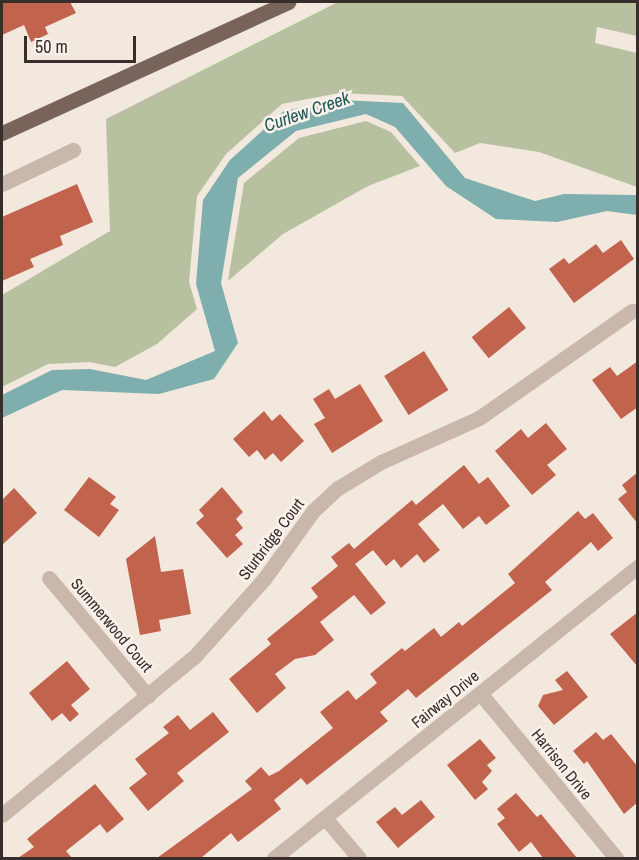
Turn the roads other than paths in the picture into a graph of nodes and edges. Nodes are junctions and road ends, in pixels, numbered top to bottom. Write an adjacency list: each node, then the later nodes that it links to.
1 (288, 2): 2 (main road)
2 (2, 133)
3 (73, 150): 4 (street)
4 (2, 184)
5 (632, 311): 9 (street, Sturbridge Court)
6 (638, 566): 8 (street, Fairway Drive)
7 (49, 578): 9 (street, Summerwood Court)
8 (480, 693): 11 (street, Fairway Drive); 14 (street, Harrison Drive)
9 (148, 696): 10 (street, Sturbridge Court)
10 (2, 815)
11 (325, 818): 12 (street, Fairway Drive); 13 (street)
12 (274, 858)
13 (359, 858)
14 (616, 858)

